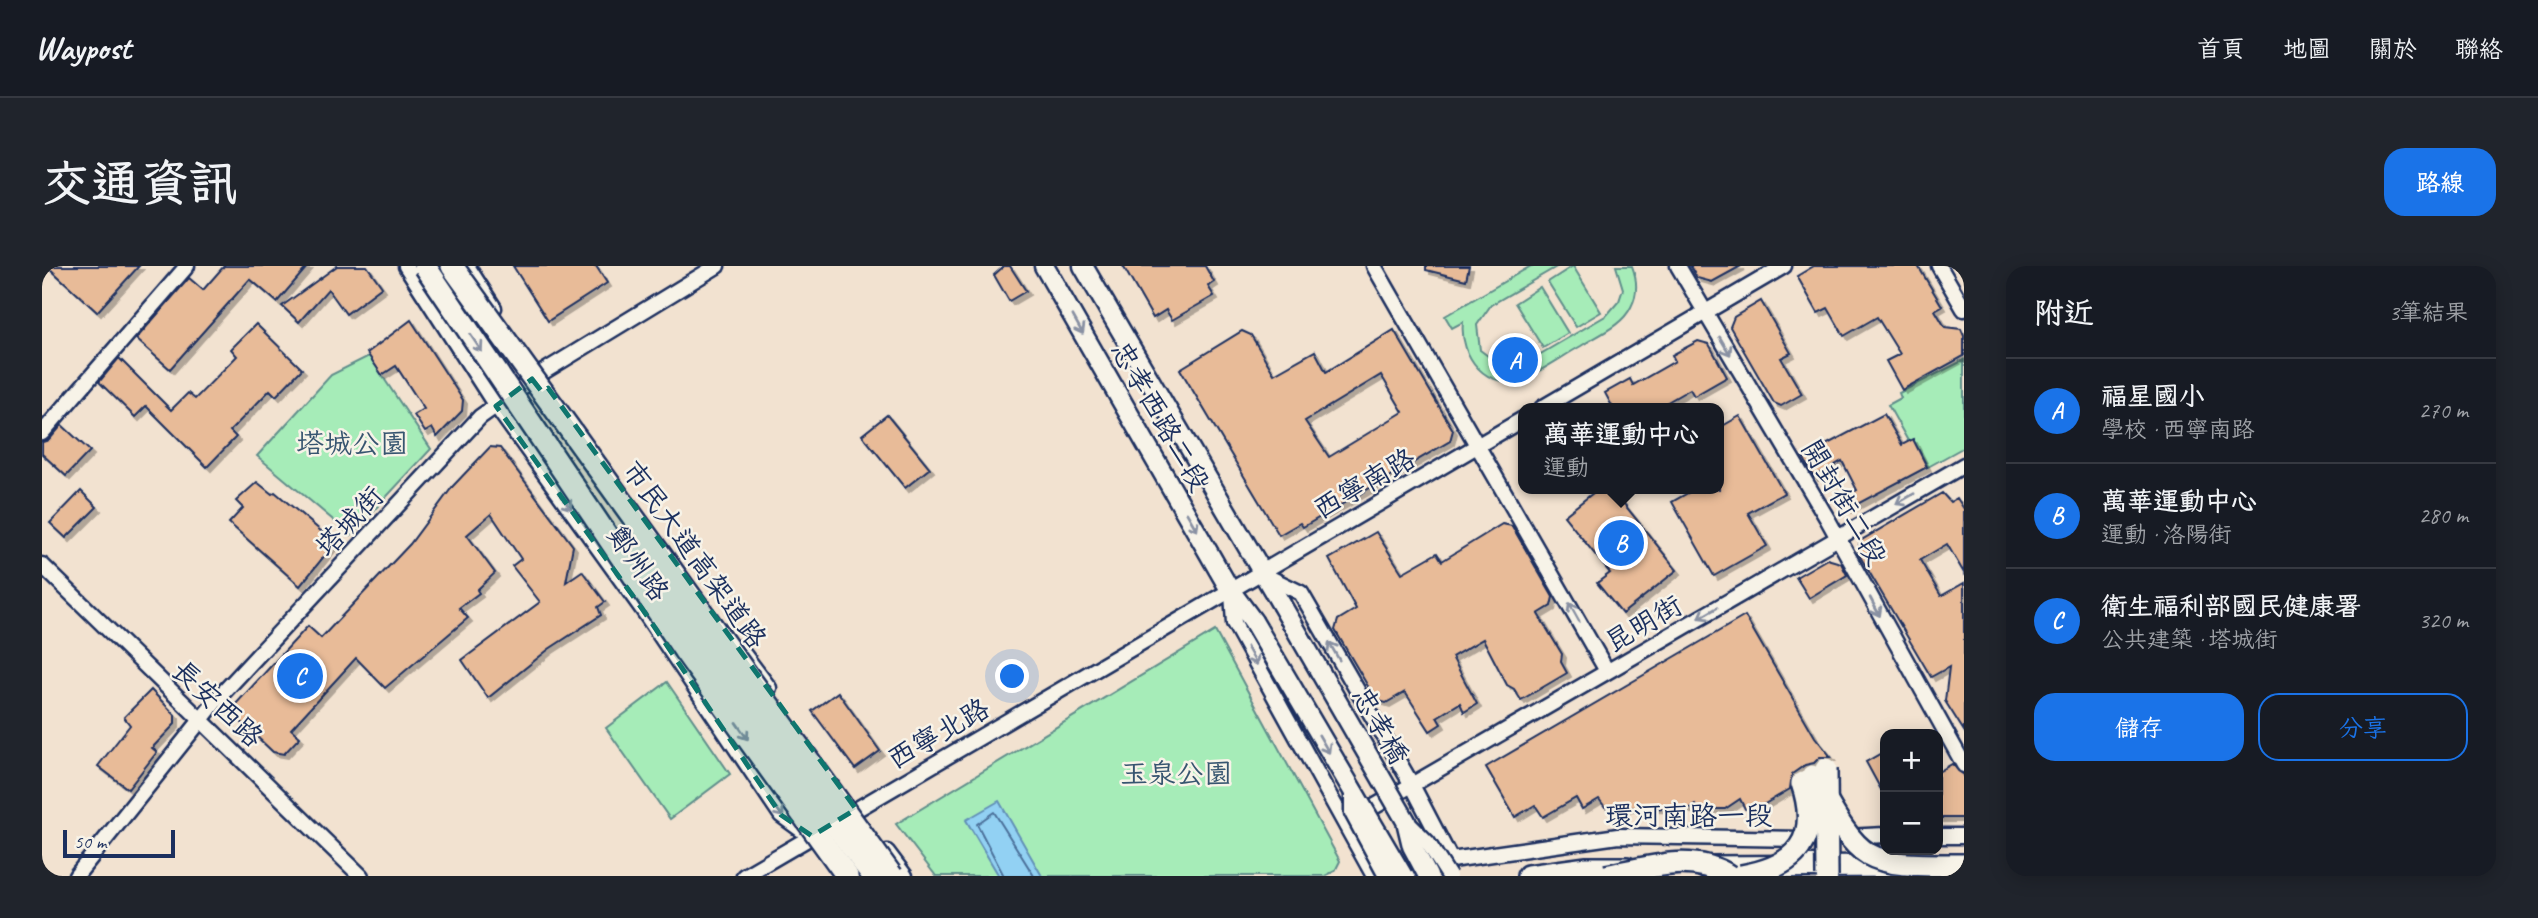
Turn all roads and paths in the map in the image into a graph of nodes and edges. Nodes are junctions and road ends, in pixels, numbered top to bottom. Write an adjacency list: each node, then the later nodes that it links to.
1 (187, 266): 22 (street)
2 (407, 266): 20 (street, 鄭州路)
3 (425, 266): 23 (highway, one-way to 23, bridge)
4 (452, 266): 19 (highway, 市民大道高架道路, bridge)
5 (467, 266): 16 (street, 鄭州路)
6 (717, 266): 16 (street, 塔城街)
7 (1044, 266): 32 (main road, 忠孝西路二段, one-way to 32)
8 (1083, 266): 31 (main road, 忠孝西路二段)
9 (1374, 266): 25 (street)
10 (1678, 266): 14 (street, 開封街二段)
11 (1784, 266): 14 (street)
12 (1939, 266): 13 (street)
13 (1964, 309)
14 (1704, 313): 18 (street); 28 (street, 開封街二段, one-way to 28)
15 (445, 314): 17 (street)
16 (540, 374): 20 (street, 塔城街); 24 (street, 鄭州路)
17 (464, 376)
18 (1551, 403)
19 (551, 405): 30 (highway, bridge); 56 (highway, 市民大道高架道路, bridge)
20 (496, 406): 27 (street, 鄭州路); 37 (street, 塔城街)
21 (1518, 422): 25 (street, 西寧南路)
22 (42, 433)
23 (536, 433): 30 (highway, bridge); 54 (highway, one-way to 54, bridge)
24 (581, 434): 27 (street); 34 (street, 鄭州路)
25 (1478, 444): 31 (street, 西寧南路); 35 (street, one-way to 25)
26 (1964, 465): 28 (street, 昆明街, one-way to 28)
27 (544, 473): 36 (street, 鄭州路, one-way to 36)
28 (1838, 538): 35 (street, 昆明街, one-way to 35); 38 (street, 開封街二段, one-way to 38)
29 (42, 565): 37 (street, 長安西路)
30 (647, 568): 55 (highway, bridge)
31 (1263, 573): 32 (street, 西寧南路); 33 (main road, 忠孝西路二段); 40 (street, one-way to 31)
32 (1231, 591): 41 (main road, 忠孝西路二段, one-way to 41, bridge); 42 (street, 西寧北路); 44 (street, 忠孝西路二段, one-way to 44)
33 (1281, 604): 43 (main road, 忠孝橋, bridge)
34 (751, 663): 36 (street); 42 (street, 鄭州路)
35 (1607, 671): 40 (street, 昆明街)
36 (705, 706): 46 (street, 鄭州路, one-way to 46)
37 (200, 722): 51 (street, 塔城街); 52 (street, 長安西路)
38 (1964, 765)
39 (1813, 776): 50 (highway, bridge); 67 (highway, bridge); 68 (highway, bridge)
40 (1412, 785): 44 (street, 昆明街); 49 (street)
41 (1352, 793): 59 (street, bridge); 60 (main road, bridge)
42 (856, 809): 46 (street, 西寧北路); 57 (street, 鄭州路)
43 (1406, 821): 62 (main road, 忠孝橋, bridge); 63 (street, bridge)
44 (1346, 823): 58 (street, 忠孝西路二段)
45 (1880, 835): 49 (street, 環河南路一段)
46 (812, 836): 53 (street, 西寧北路); 54 (street, 鄭州路)
47 (1943, 836): 48 (street)
48 (1964, 836)
49 (1451, 860): 61 (street, 環河南路一段)
50 (1964, 867): 64 (highway, bridge)
51 (76, 876)
52 (361, 876)
53 (744, 876)
54 (845, 876)
55 (873, 876)
56 (892, 876)
57 (905, 876)
58 (1374, 876)
59 (1386, 876)
60 (1403, 876)
61 (1409, 876)
62 (1428, 876)
63 (1449, 876)
64 (1528, 876)
65 (1606, 876): 66 (highway, bridge)
66 (1730, 876)
67 (1741, 876)
68 (1827, 876)

